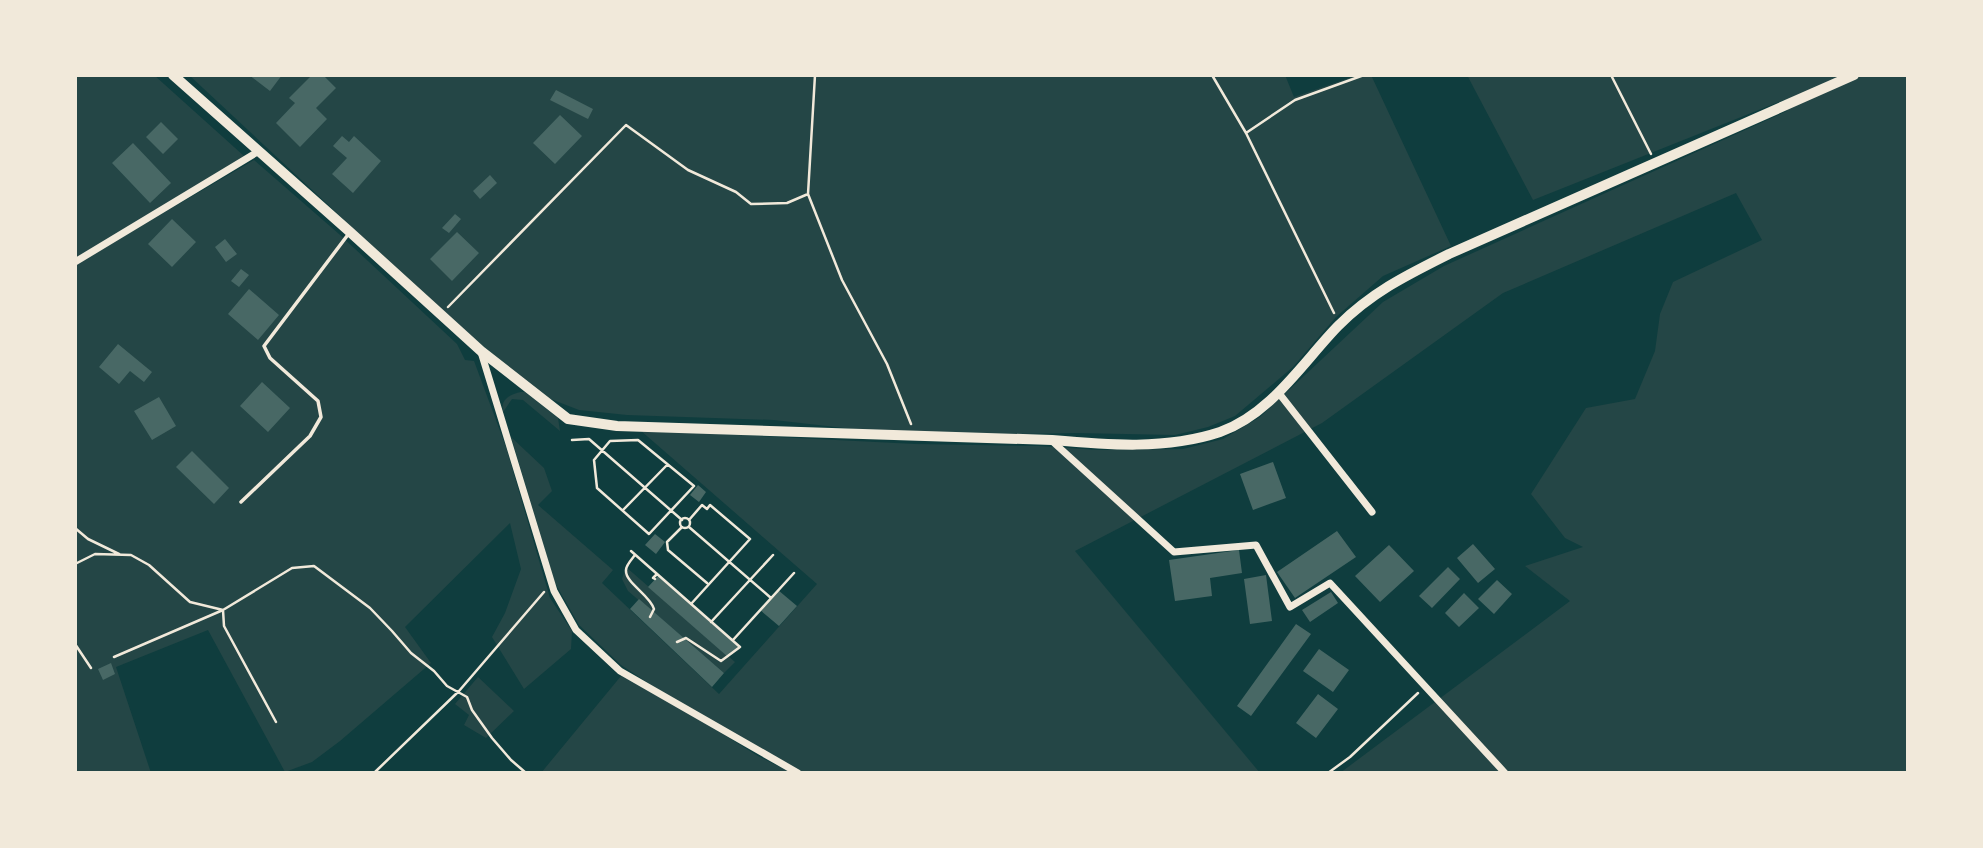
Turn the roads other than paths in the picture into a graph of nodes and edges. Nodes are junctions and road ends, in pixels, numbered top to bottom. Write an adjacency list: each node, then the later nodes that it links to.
1 (173, 75): 3 (main road)
2 (1854, 75): 8 (main road)
3 (184, 79): 4 (main road)
4 (259, 151): 5 (main road); 6 (street)
5 (350, 232): 7 (main road); 10 (lane)
6 (75, 262)
7 (481, 351): 9 (main road); 12 (street)
8 (1278, 391): 9 (main road); 11 (street)
9 (1052, 440): 13 (street)
10 (242, 502)
11 (1372, 512)
12 (798, 773)
13 (1505, 773)

